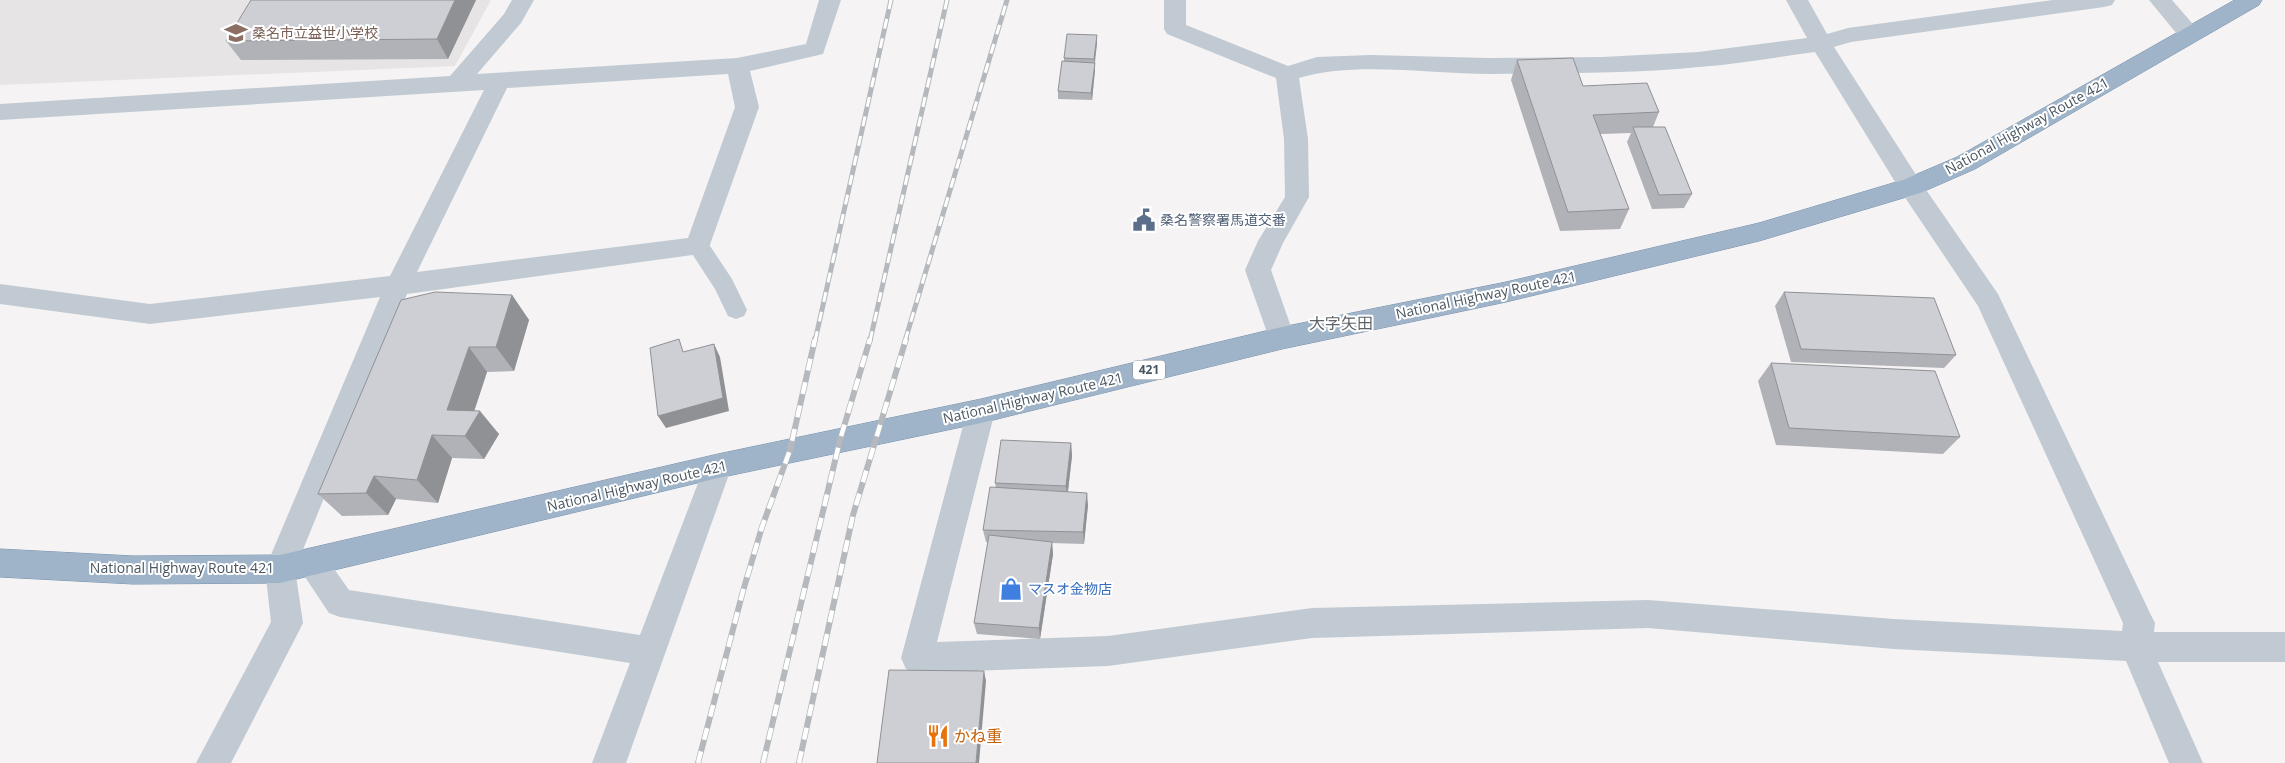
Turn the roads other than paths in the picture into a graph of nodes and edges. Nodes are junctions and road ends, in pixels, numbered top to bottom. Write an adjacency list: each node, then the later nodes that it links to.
1 (523, 0): 13 (street)
2 (830, 0): 10 (street)
3 (1175, 0): 11 (street)
4 (1796, 0): 9 (street)
5 (2104, 0): 9 (street)
6 (2160, 0): 8 (street)
7 (2251, 0): 8 (highway, National Highway Route 421 / 421)
8 (2190, 35): 15 (highway, National Highway Route 421 / 421)
9 (1822, 44): 11 (street); 15 (street)
10 (737, 66): 12 (street); 16 (street)
11 (1288, 74): 20 (street)
12 (500, 80): 13 (street); 17 (street)
13 (458, 82): 14 (street)
14 (0, 112)
15 (1911, 186): 20 (highway, National Highway Route 421 / 421); 26 (street)
16 (698, 246): 17 (street); 19 (lane)
17 (398, 285): 18 (street); 25 (street)
18 (0, 294)
19 (736, 310)
20 (1282, 338): 21 (highway, National Highway Route 421 / 421)
21 (982, 411): 22 (highway, National Highway Route 421 / 421); 26 (street)
22 (718, 466): 23 (highway, National Highway Route 421 / 421); 28 (street)
23 (311, 562): 25 (highway, National Highway Route 421 / 421); 28 (street)
24 (0, 563): 25 (highway, National Highway Route 421 / 421)
25 (280, 569): 29 (street)
26 (2136, 647): 27 (street); 31 (street)
27 (2285, 647)
28 (649, 651): 30 (street)
29 (213, 763)
30 (609, 763)
31 (2186, 763)

